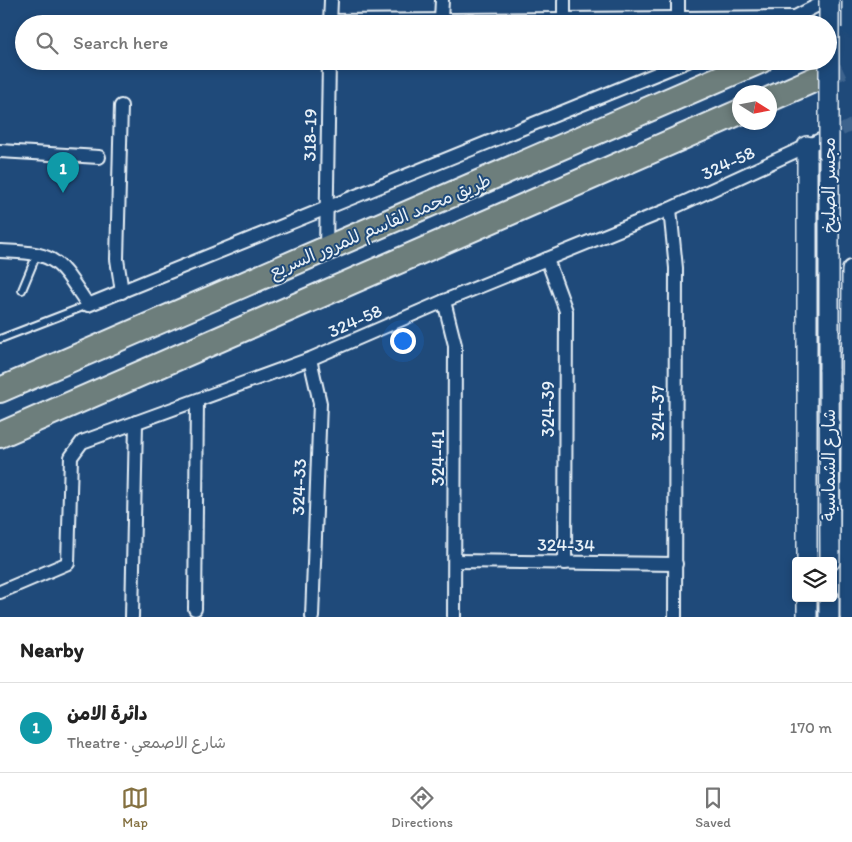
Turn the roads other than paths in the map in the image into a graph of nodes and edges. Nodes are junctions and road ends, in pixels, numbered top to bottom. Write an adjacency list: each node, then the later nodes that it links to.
1 (331, 0): 7 (street)
2 (442, 0): 8 (street)
3 (564, 0): 9 (street)
4 (678, 0): 10 (street)
5 (852, 0): 12 (street, bridge)
6 (819, 3): 11 (street)
7 (330, 15)
8 (442, 15)
9 (564, 15)
10 (678, 15)
11 (799, 15)
12 (852, 28)
13 (329, 70): 25 (street, 318-19)
14 (666, 70): 25 (street)
15 (739, 70): 26 (highway, طريق محمد القاسم للمرور السريع)
16 (821, 70): 37 (street, مجسر الصليخ, bridge)
17 (820, 77): 18 (highway)
18 (777, 96)
19 (121, 106): 32 (street)
20 (732, 115): 41 (highway)
21 (814, 143): 24 (street, 324-58); 42 (street)
22 (0, 151): 23 (street)
23 (99, 158)
24 (670, 209): 29 (street, 324-58); 46 (street, 324-37)
25 (326, 210): 26 (street, 318-19); 32 (street)
26 (326, 249): 38 (highway, طريق محمد القاسم للمرور السريع)
27 (0, 251): 28 (street)
28 (38, 253): 31 (lane); 34 (street)
29 (547, 259): 33 (street, 324-58); 45 (street, 324-39)
30 (852, 270): 57 (street, شارع الشماسية)
31 (22, 290)
32 (122, 292): 34 (street)
33 (444, 301): 36 (street, 324-58); 44 (street, 324-41)
34 (88, 305): 35 (lane)
35 (0, 339)
36 (310, 359): 39 (street, 324-58); 52 (street, 324-33)
37 (829, 369): 43 (street, شارع الشماسية)
38 (0, 390)
39 (197, 400): 40 (street, 324-58); 50 (street)
40 (136, 422): 47 (street, 324-58); 51 (street)
41 (0, 435)
42 (807, 557)
43 (830, 557)
44 (455, 561): 45 (street, 324-34); 53 (street, 324-41)
45 (566, 563): 46 (street, 324-34)
46 (676, 564): 54 (street, 324-37)
47 (0, 592)
48 (807, 602): 55 (street)
49 (829, 602): 56 (street)
50 (195, 609)
51 (132, 617)
52 (312, 617)
53 (454, 617)
54 (675, 617)
55 (807, 617)
56 (829, 617)
57 (850, 617)

